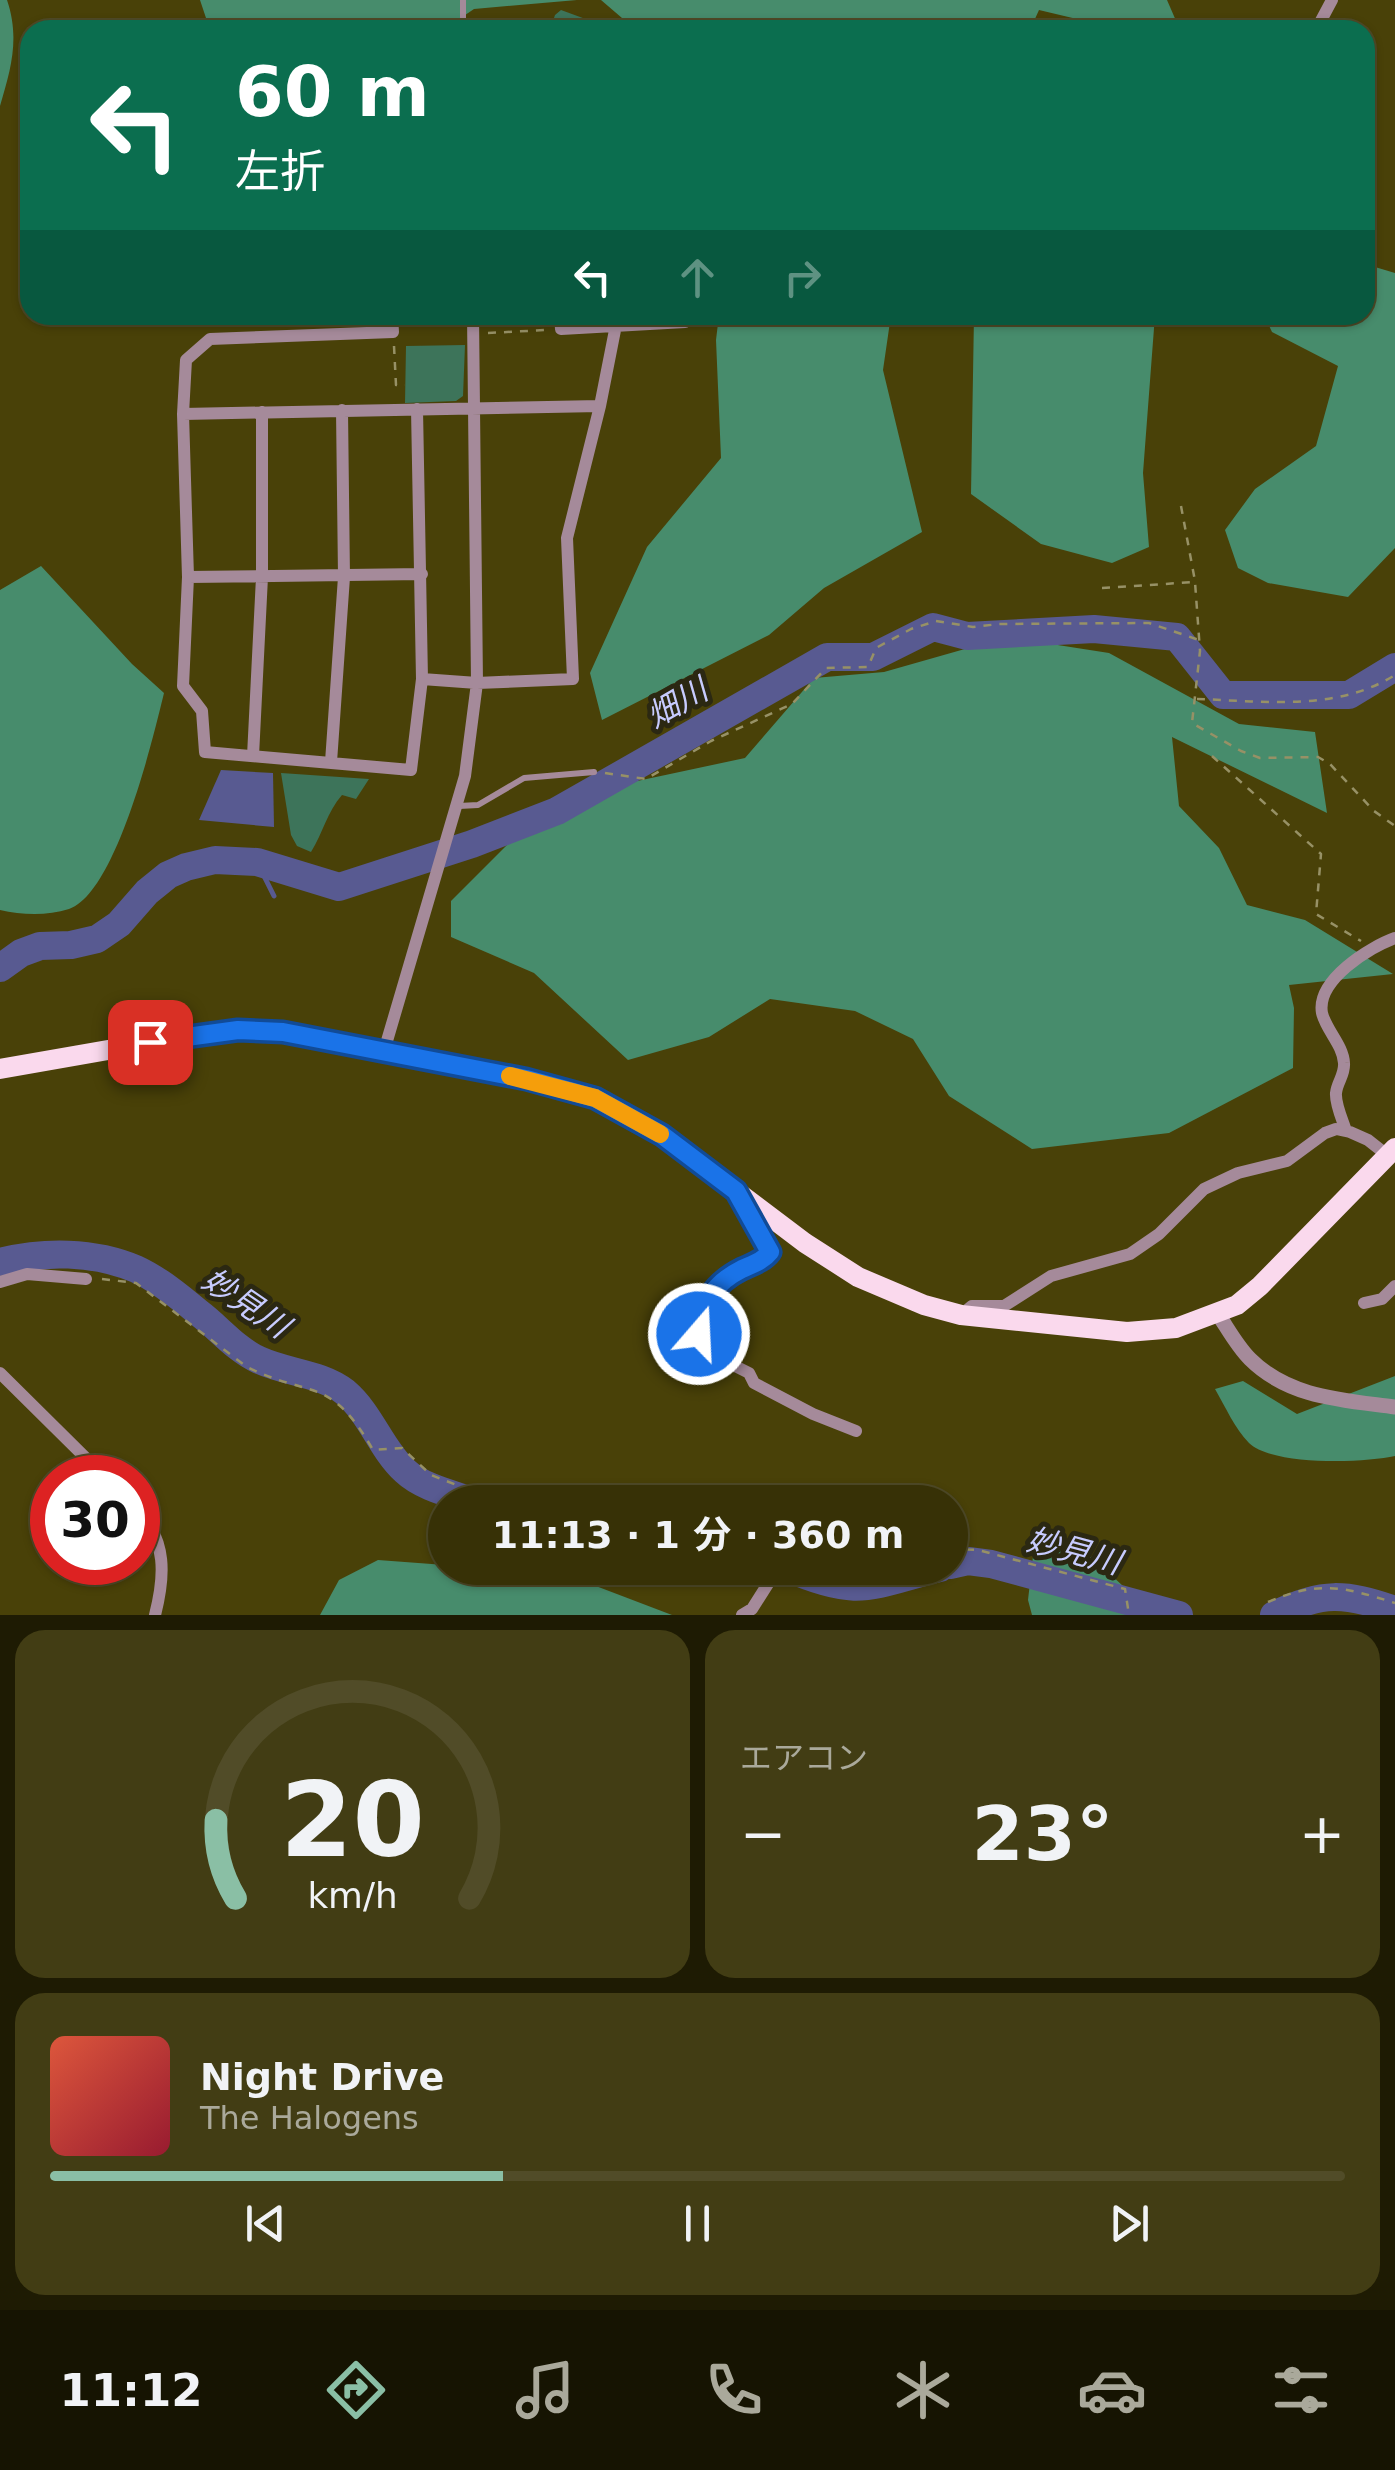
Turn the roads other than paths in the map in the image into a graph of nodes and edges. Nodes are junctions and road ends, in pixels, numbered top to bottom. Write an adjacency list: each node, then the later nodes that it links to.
1 (393, 325): 9 (street)
2 (473, 325): 5 (street)
3 (617, 325): 4 (street)
4 (600, 406): 5 (street); 15 (street)
5 (474, 408): 6 (street); 15 (street)
6 (418, 409): 7 (street); 10 (street)
7 (342, 410): 8 (street); 11 (street)
8 (262, 412): 9 (street); 13 (street)
9 (184, 414): 12 (street)
10 (422, 574): 11 (street); 14 (street)
11 (344, 576): 13 (street); 17 (street)
12 (188, 577): 13 (street); 16 (street)
13 (262, 578): 16 (street)
14 (422, 679): 15 (street); 17 (street)
15 (477, 682): 19 (street)
16 (253, 756): 17 (street)
17 (331, 762)
18 (594, 772): 19 (lane)
19 (458, 806): 21 (street)
20 (1395, 938): 23 (street)
21 (384, 1051): 22 (main road); 25 (main road)
22 (0, 1069)
23 (1346, 1131): 24 (street); 31 (street)
24 (1391, 1152): 30 (main road)
25 (736, 1191): 31 (main road); 34 (street)
26 (86, 1280): 27 (street)
27 (0, 1282)
28 (1395, 1286): 29 (street)
29 (1364, 1302)
30 (1218, 1314): 31 (main road); 33 (street)
31 (961, 1315)
32 (0, 1373): 35 (street)
33 (1395, 1407)
34 (856, 1431)
35 (83, 1455)
36 (160, 1547): 38 (street)
37 (767, 1585): 39 (street)
38 (155, 1615)
39 (742, 1615)

